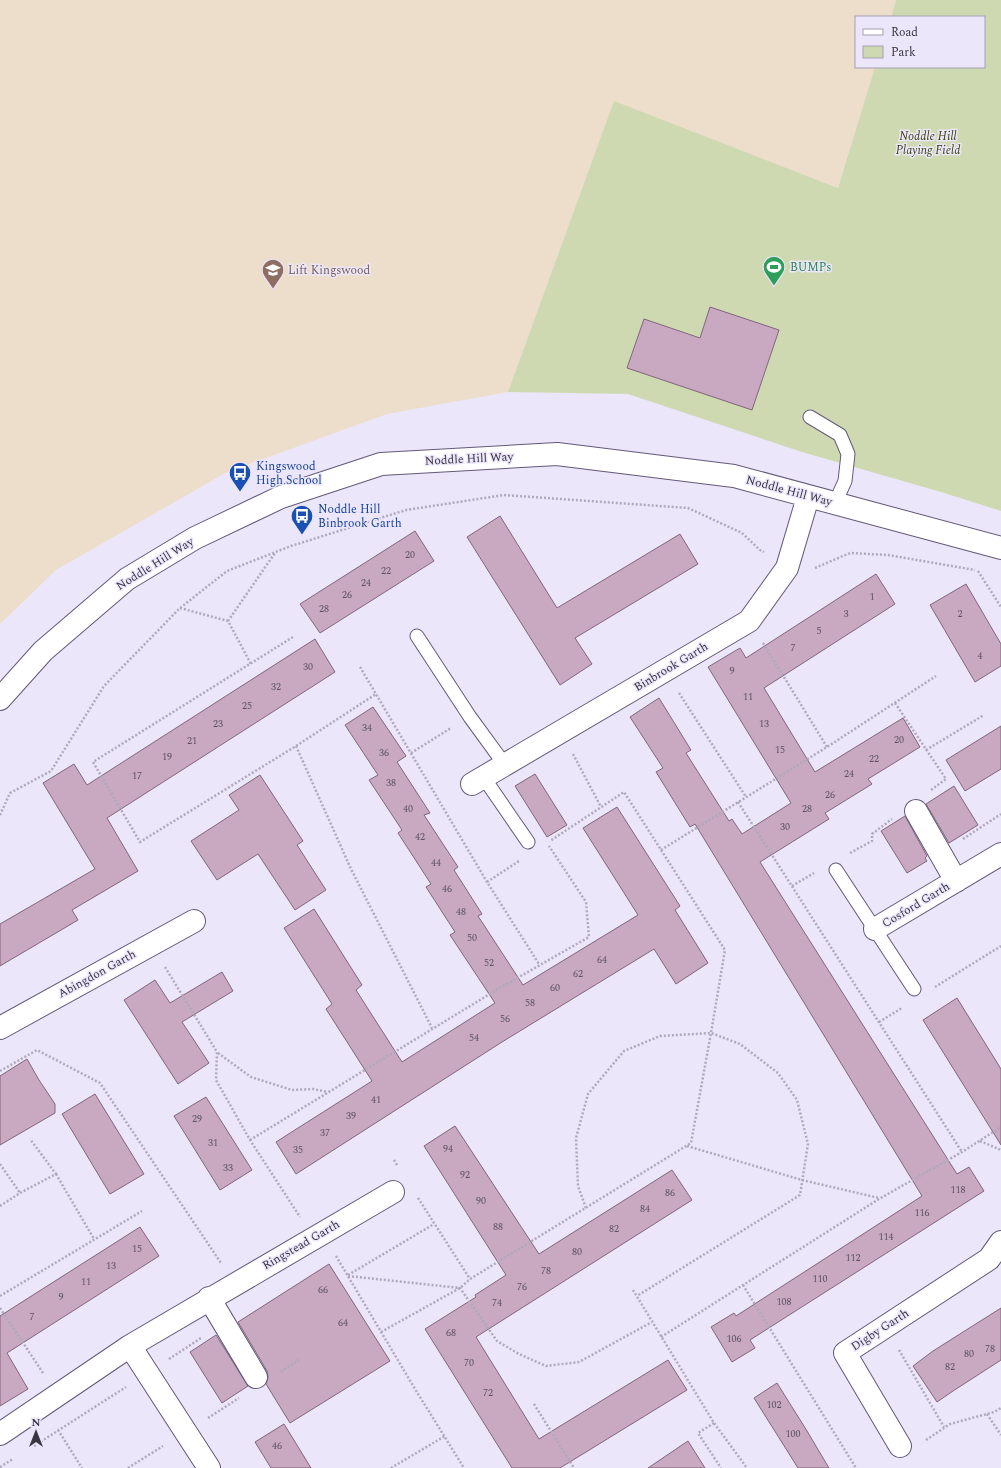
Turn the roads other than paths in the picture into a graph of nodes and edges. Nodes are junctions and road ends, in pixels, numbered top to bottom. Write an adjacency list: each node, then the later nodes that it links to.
1 (810, 417): 3 (lane)
2 (808, 497): 3 (street, Noddle Hill Way); 6 (street, Noddle Hill Way); 7 (street, Binbrook Garth)
3 (835, 503): 4 (street, Noddle Hill Way)
4 (1001, 548)
5 (418, 636): 7 (lane)
6 (0, 699)
7 (505, 765): 8 (street, Binbrook Garth)
8 (478, 781): 10 (lane)
9 (906, 813): 13 (street, Cosford Garth)
10 (528, 842)
11 (1001, 854): 13 (street, Cosford Garth)
12 (836, 870): 15 (lane)
13 (956, 881): 15 (street, Cosford Garth)
14 (194, 921): 17 (street, Abingdon Garth)
15 (875, 929): 16 (lane)
16 (914, 989)
17 (0, 1028)
18 (403, 1192): 20 (street, Ringstead Garth)
19 (1001, 1242): 24 (street, Digby Garth)
20 (209, 1298): 21 (street, Ringstead Garth); 22 (street)
21 (130, 1346): 23 (street, Ringstead Garth); 25 (street)
22 (265, 1376)
23 (0, 1434)
24 (900, 1446)
25 (209, 1468)

